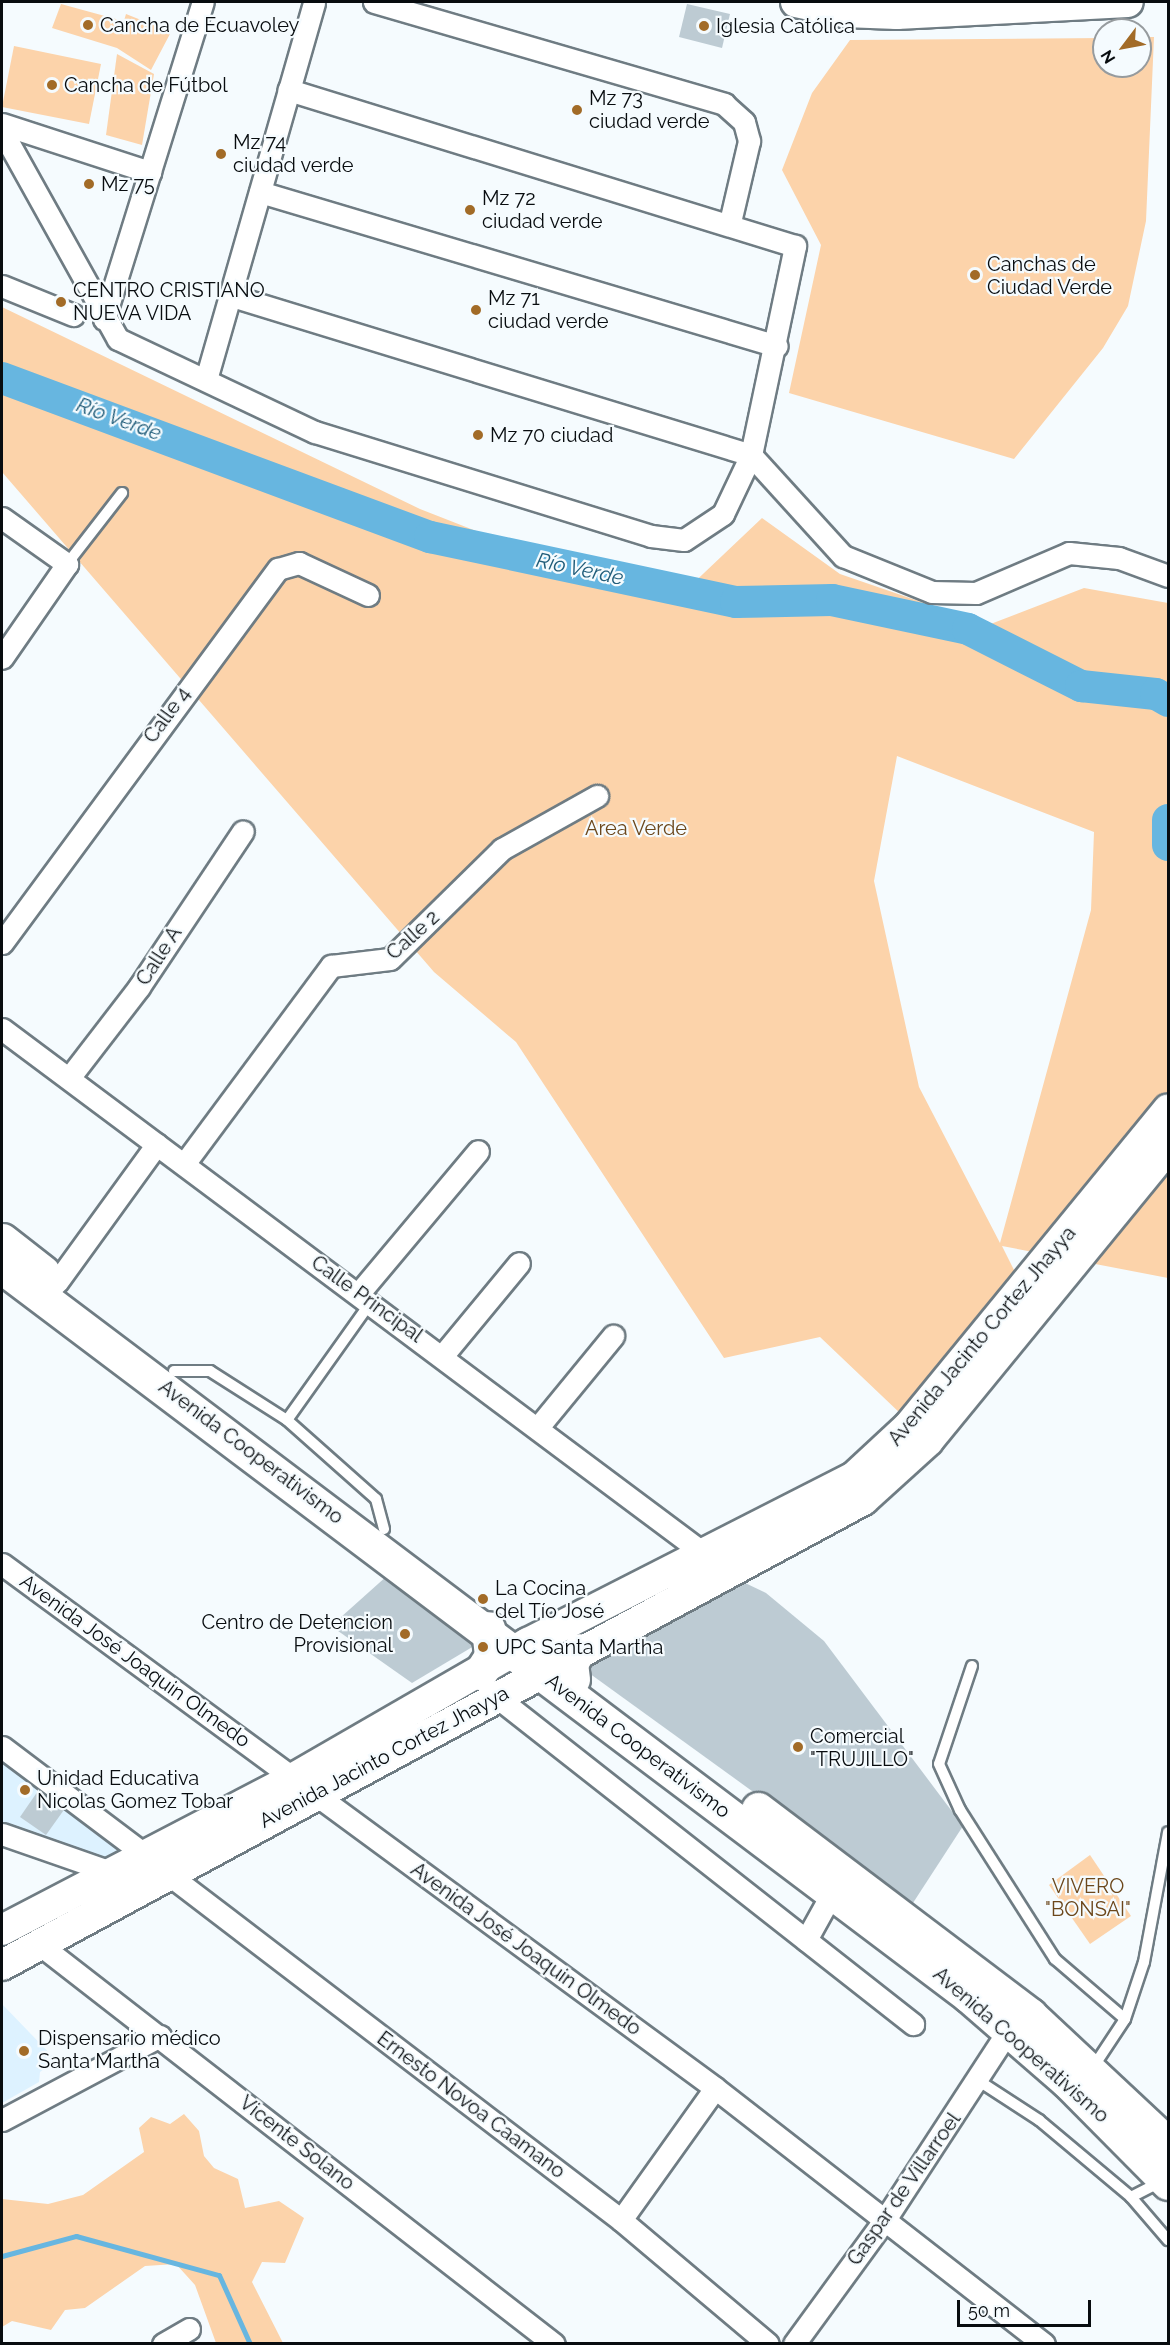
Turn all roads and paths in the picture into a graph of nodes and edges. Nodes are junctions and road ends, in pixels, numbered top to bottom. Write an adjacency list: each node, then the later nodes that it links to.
1 (203, 2): 9 (street)
2 (314, 2): 6 (street)
3 (374, 2): 11 (street)
4 (796, 2): 5 (street)
5 (1113, 2)
6 (289, 90): 10 (street); 11 (street)
7 (2, 124): 9 (street)
8 (2, 130): 15 (street)
9 (150, 172): 15 (street)
10 (260, 192): 13 (street); 16 (street)
11 (730, 222): 16 (street)
12 (2, 286): 14 (street)
13 (232, 296): 17 (street); 18 (street)
14 (73, 315)
15 (104, 319): 17 (street)
16 (777, 346): 18 (street)
17 (207, 376): 18 (street)
18 (751, 455): 22 (street)
19 (122, 493): 21 (lane)
20 (2, 518): 21 (street)
21 (67, 564): 24 (street)
22 (1168, 576)
23 (368, 595): 27 (street, Calle 4)
24 (2, 658)
25 (597, 796): 34 (street, Calle 2)
26 (243, 831): 29 (street, Calle A)
27 (2, 943)
28 (2, 1029): 29 (street, Calle Principal)
29 (69, 1078): 31 (street, Calle Principal)
30 (1168, 1110): 46 (street, Avenida Jacinto Cortez Jhayya)
31 (157, 1144): 34 (street, Calle Principal); 38 (street)
32 (1168, 1148): 48 (street, Avenida Jacinto Cortez Jhayya)
33 (478, 1151): 39 (street)
34 (184, 1164): 39 (street, Calle Principal)
35 (2, 1240): 38 (highway, Avenida Cooperativismo)
36 (519, 1263): 41 (street)
37 (2, 1267): 49 (highway, Avenida Cooperativismo)
38 (57, 1282): 42 (highway, Avenida Cooperativismo)
39 (365, 1298): 41 (street, Calle Principal); 43 (lane)
40 (613, 1336): 44 (street)
41 (443, 1355): 44 (street, Calle Principal)
42 (174, 1371): 43 (lane); 45 (highway, Avenida Cooperativismo)
43 (287, 1419): 45 (lane)
44 (538, 1426): 46 (street, Calle Principal)
45 (384, 1529): 50 (highway, Avenida Cooperativismo)
46 (708, 1552): 48 (street, Calle Principal); 50 (street, Avenida Jacinto Cortez Jhayya)
47 (2, 1564): 54 (street, Avenida José Joaquin Olmedo)
48 (723, 1577): 50 (street, Avenida Jacinto Cortez Jhayya)
49 (488, 1628): 50 (highway, Avenida Cooperativismo); 52 (highway)
50 (548, 1660): 52 (street, Avenida Jacinto Cortez Jhayya); 60 (highway, Avenida Cooperativismo); 69 (highway, Avenida Cooperativismo)
51 (972, 1666): 65 (lane)
52 (489, 1685): 54 (street, Avenida Jacinto Cortez Jhayya); 62 (street)
53 (2, 1747): 57 (street)
54 (304, 1786): 57 (street, Avenida Jacinto Cortez Jhayya); 59 (street, Avenida Jacinto Cortez Jhayya); 71 (street, Avenida José Joaquin Olmedo)
55 (1168, 1833): 65 (lane)
56 (2, 1834): 58 (street)
57 (144, 1854): 58 (street, Avenida Jacinto Cortez Jhayya)
58 (108, 1871): 61 (street, Avenida Jacinto Cortez Jhayya)
59 (168, 1874): 63 (street, Avenida Jacinto Cortez Jhayya); 77 (street, Ernesto Novoa Caamano)
60 (832, 1893): 62 (street); 67 (highway, Avenida Cooperativismo)
61 (2, 1930)
62 (806, 1940): 66 (street)
63 (39, 1944): 64 (street, Avenida Jacinto Cortez Jhayya); 68 (street, Vicente Solano)
64 (2, 1965)
65 (1125, 2019): 69 (lane)
66 (913, 2024)
67 (1008, 2031): 70 (street, Gaspar de Villarroel); 74 (highway, Avenida Cooperativismo)
68 (160, 2036): 72 (street); 81 (street, Vicente Solano)
69 (1092, 2070): 73 (highway, Avenida Cooperativismo)
70 (979, 2081): 75 (lane); 76 (street, Gaspar de Villarroel)
71 (716, 2088): 76 (street, Avenida José Joaquin Olmedo); 77 (street)
72 (2, 2120)
73 (1168, 2144)
74 (1167, 2181): 75 (lane)
75 (1131, 2197): 78 (lane)
76 (886, 2218): 83 (street, Gaspar de Villarroel); 84 (street, Avenida José Joaquin Olmedo)
77 (621, 2220): 82 (street, Ernesto Novoa Caamano)
78 (1168, 2240)
79 (189, 2329): 80 (street)
80 (163, 2343)
81 (554, 2343)
82 (768, 2343)
83 (794, 2343)
84 (1042, 2343)

